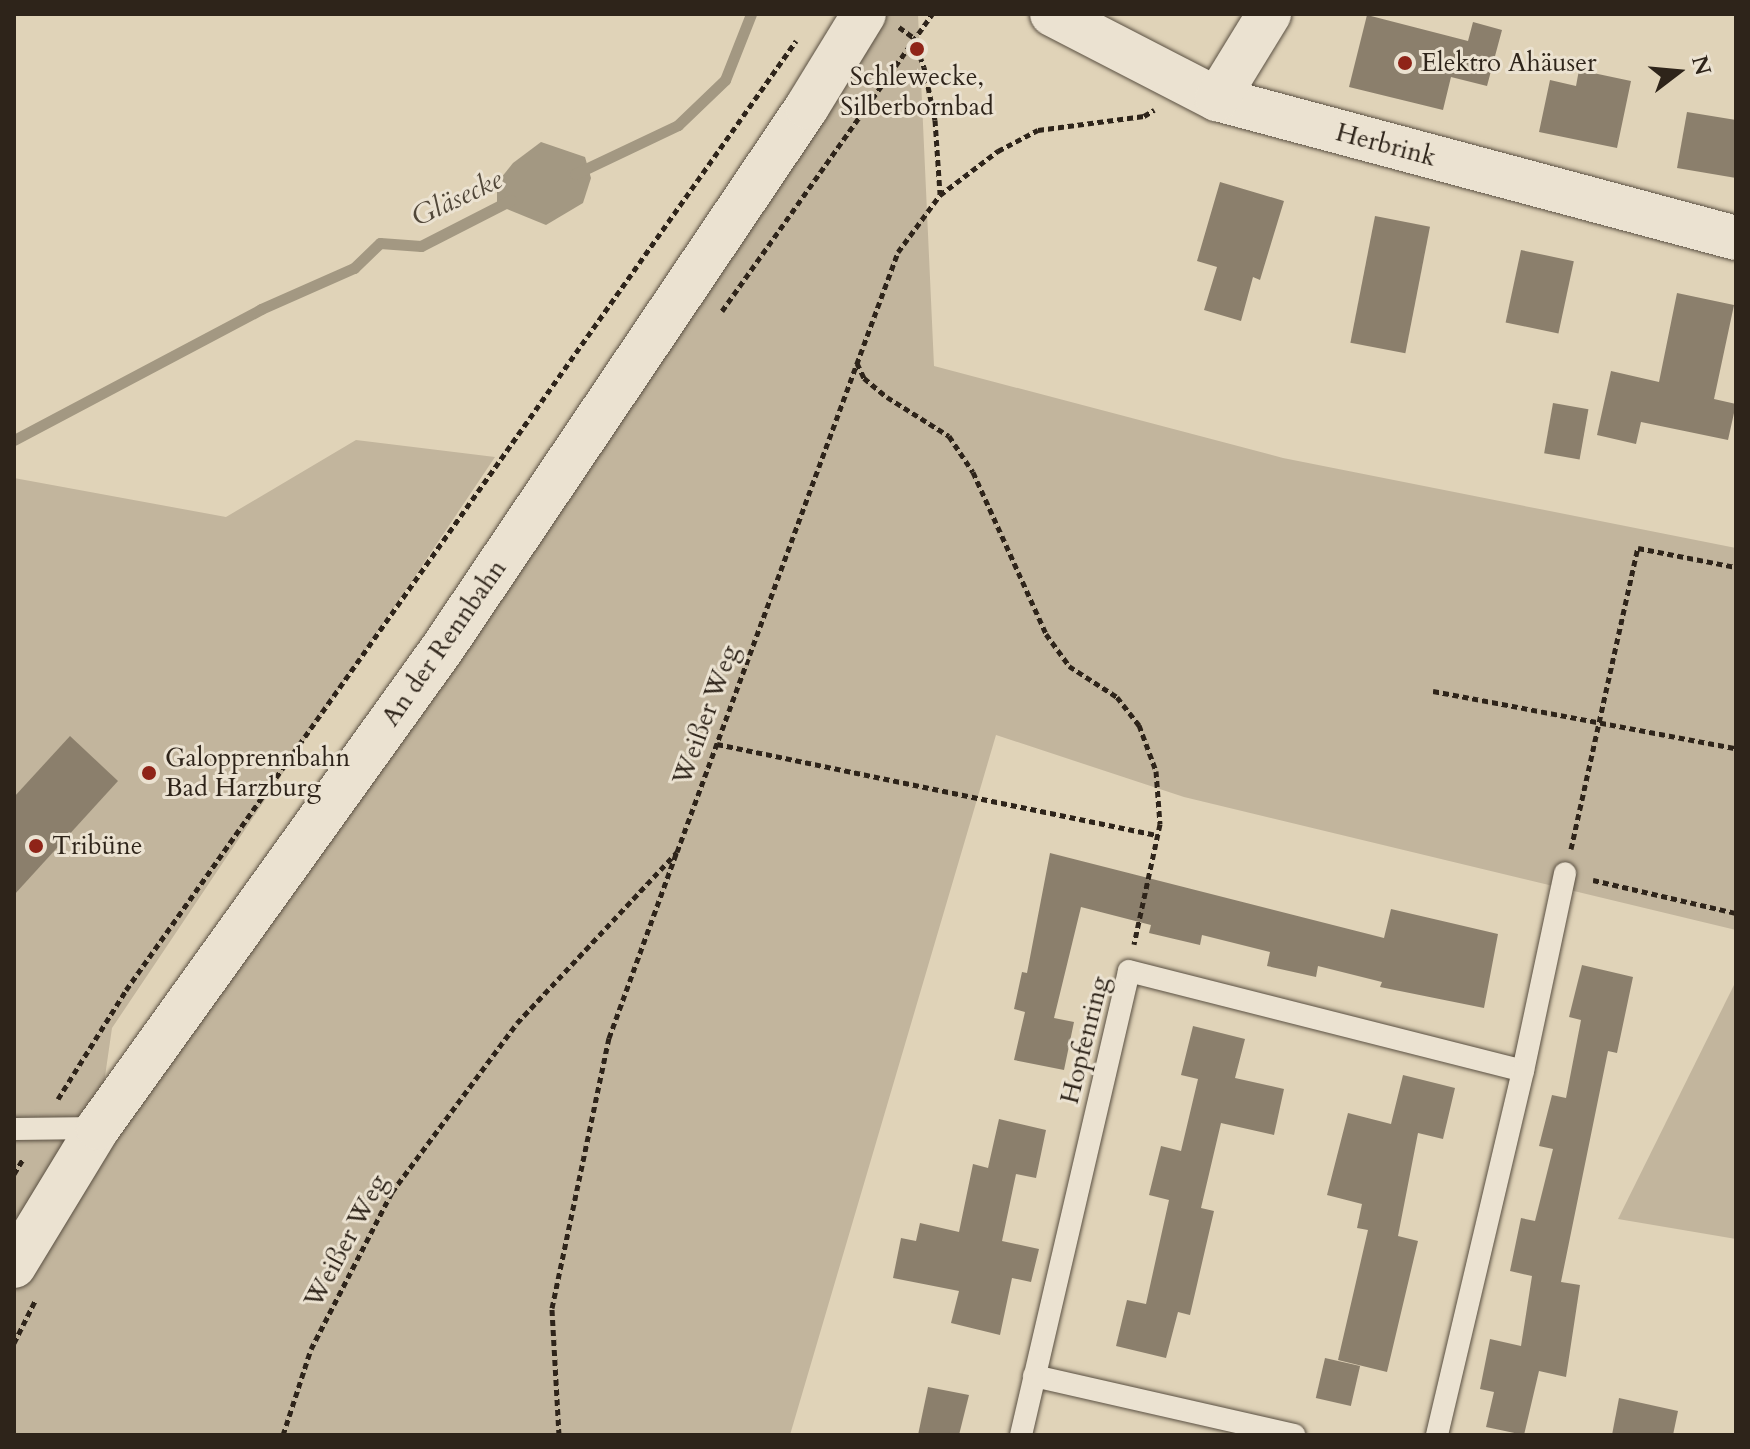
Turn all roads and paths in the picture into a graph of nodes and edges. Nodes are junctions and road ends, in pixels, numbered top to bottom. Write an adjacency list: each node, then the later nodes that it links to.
1 (864, 14): 22 (main road, An der Rennbahn)
2 (932, 14): 7 (path)
3 (1052, 14): 6 (main road, Herbrink)
4 (1269, 14): 6 (main road)
5 (806, 27): 21 (path)
6 (1200, 91): 7 (path, Weißer Weg); 8 (main road, Herbrink)
7 (940, 195): 9 (path, Weißer Weg)
8 (1736, 238)
9 (857, 362): 13 (path, Weißer Weg); 15 (path)
10 (1736, 567): 12 (path)
11 (1433, 691): 12 (path)
12 (1600, 722): 14 (path); 17 (path)
13 (717, 744): 15 (path); 16 (path, Weißer Weg)
14 (1736, 748)
15 (1158, 835): 19 (path)
16 (677, 852): 27 (path, Weißer Weg); 28 (path)
17 (1565, 873): 18 (path); 20 (lane)
18 (1736, 913)
19 (1129, 971): 20 (lane, Hopfenring); 26 (lane, Hopfenring)
20 (1523, 1071): 31 (lane)
21 (41, 1126): 22 (lane); 23 (lane); 24 (path)
22 (98, 1128): 25 (main road, An der Rennbahn)
23 (14, 1129)
24 (14, 1174)
25 (14, 1266)
26 (1034, 1376): 29 (lane, Hopfenring); 30 (lane)
27 (283, 1435)
28 (559, 1435)
29 (1021, 1435)
30 (1294, 1435)
31 (1437, 1435)

